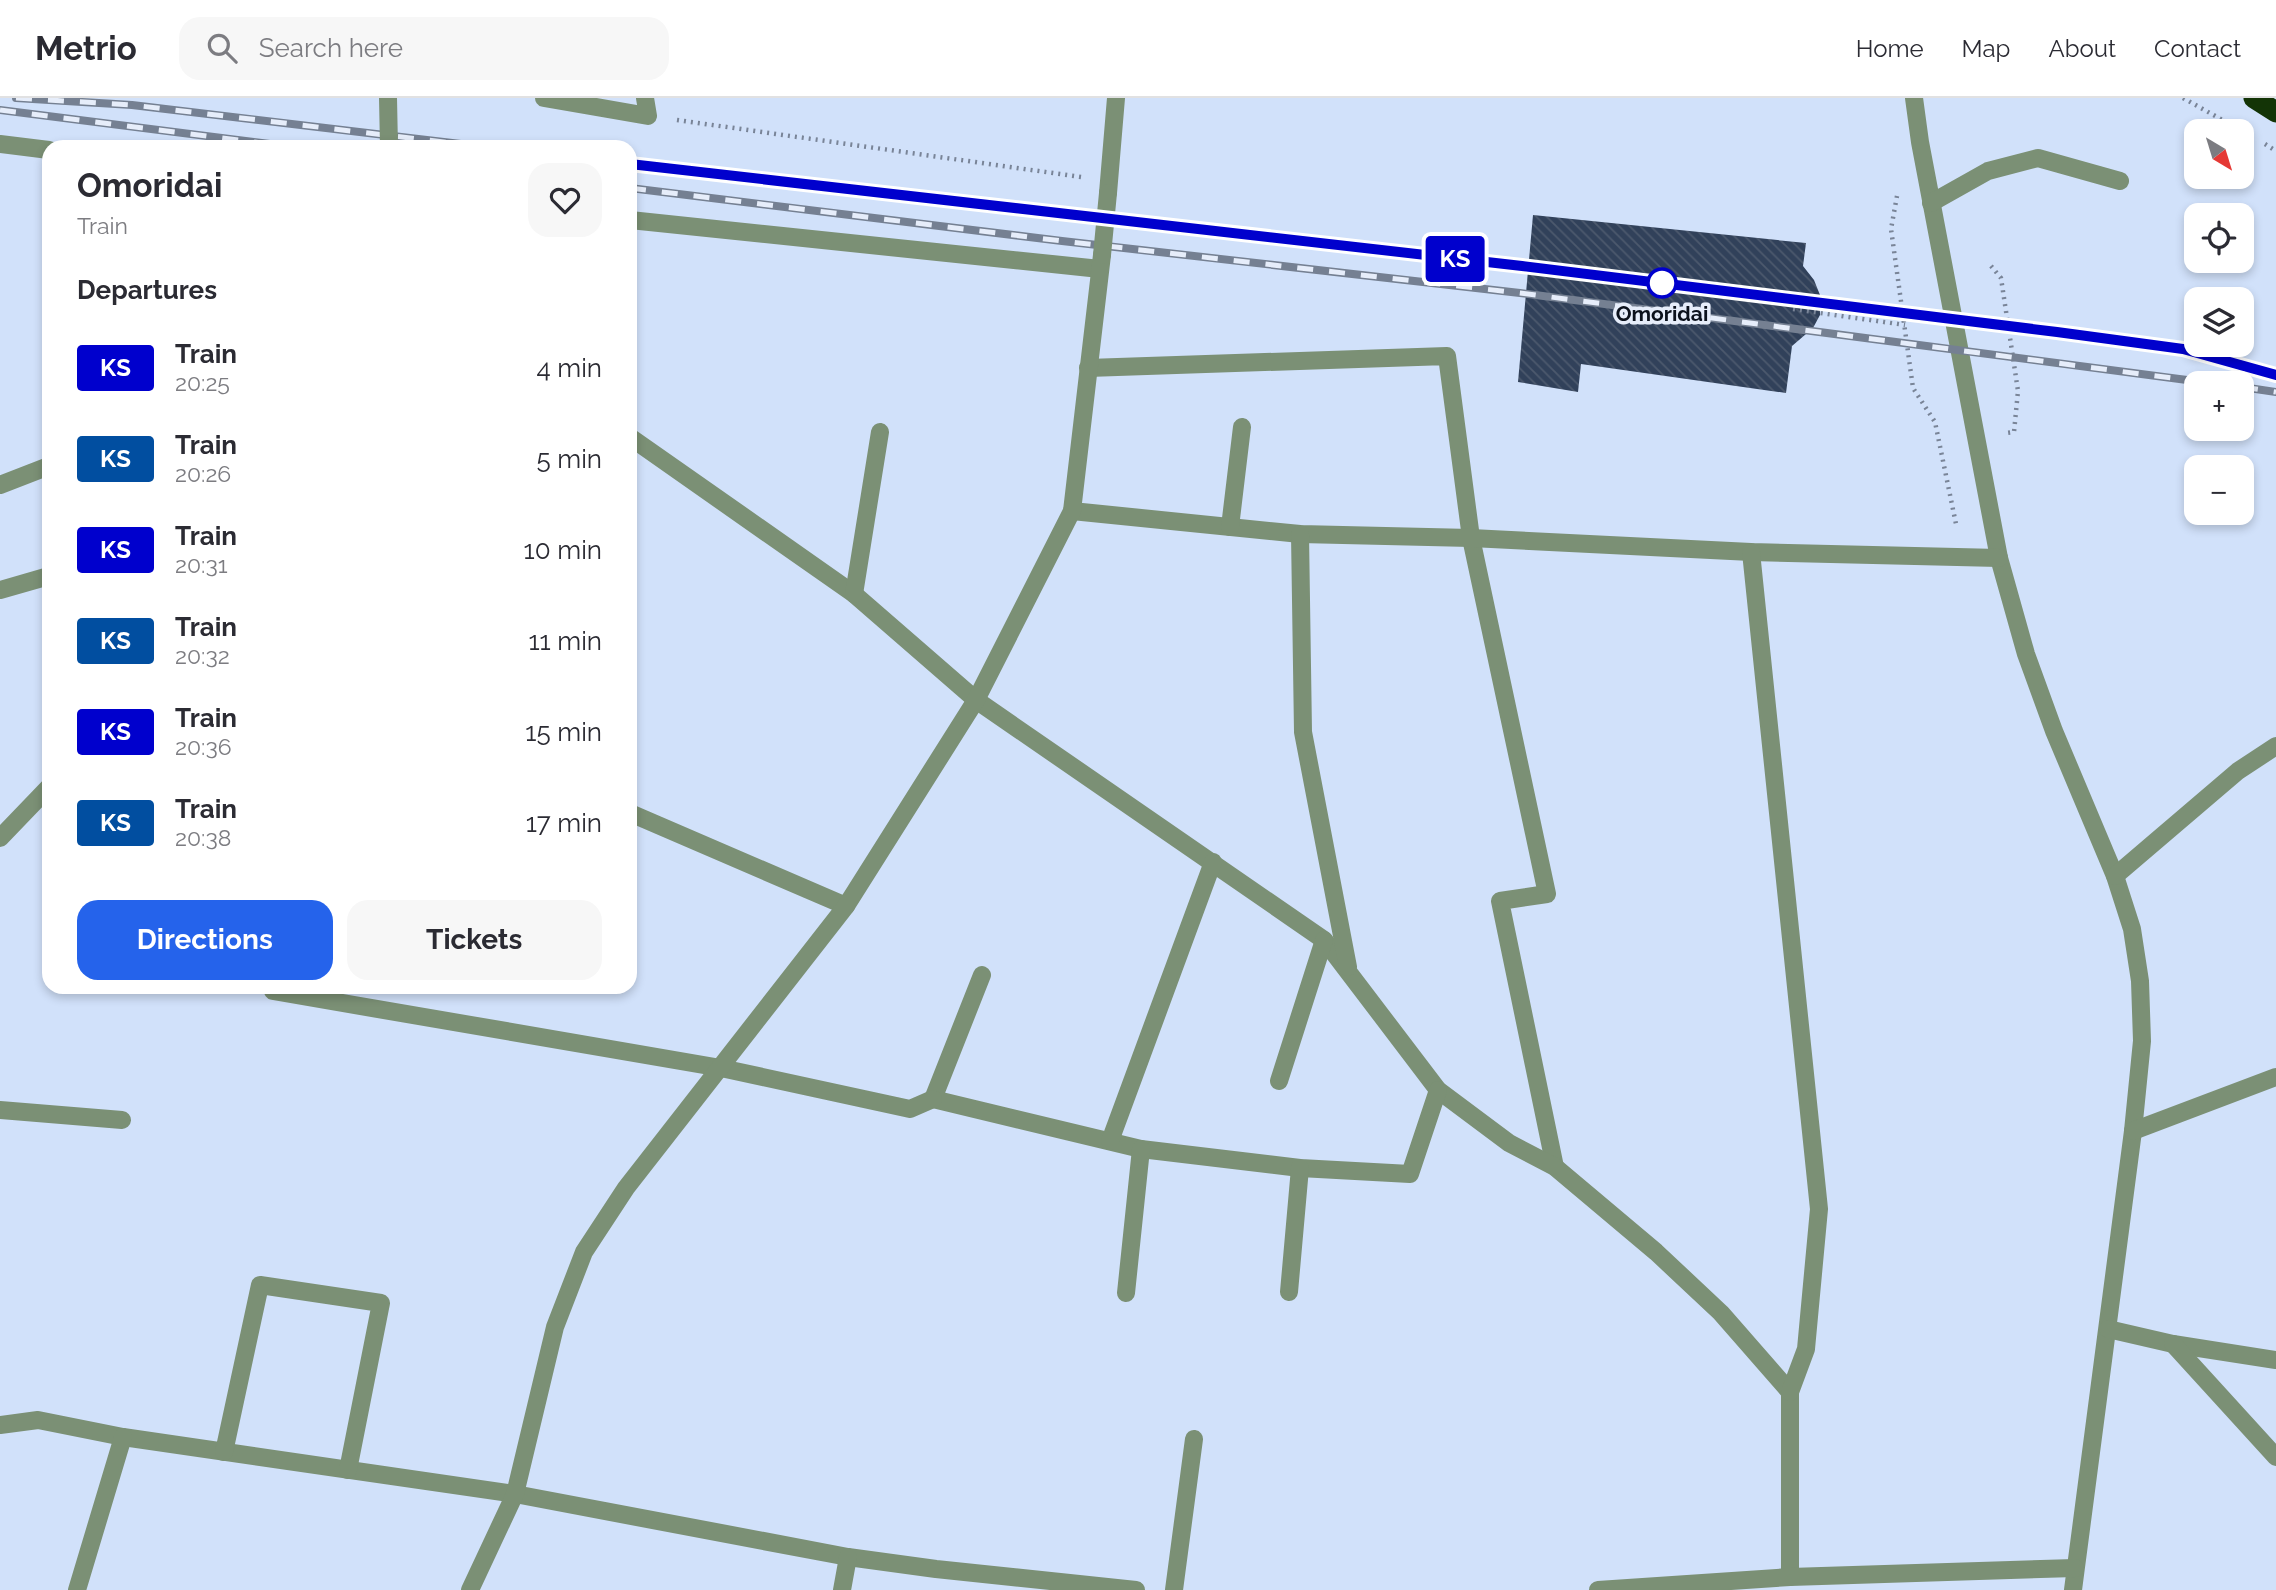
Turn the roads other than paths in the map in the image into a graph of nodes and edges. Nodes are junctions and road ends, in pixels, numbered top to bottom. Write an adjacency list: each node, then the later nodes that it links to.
1 (388, 98): 8 (street, bridge)
2 (544, 98): 6 (street)
3 (1116, 98): 14 (street, bridge)
4 (1914, 98): 12 (street)
5 (2254, 98): 7 (highway)
6 (647, 107)
7 (2276, 112)
8 (389, 140)
9 (0, 144): 10 (street)
10 (42, 149)
11 (2120, 181): 12 (street)
12 (1931, 202): 26 (street)
13 (637, 221): 14 (street)
14 (1101, 262): 15 (street)
15 (1088, 368): 21 (street); 24 (street)
16 (1242, 427): 22 (street)
17 (880, 432): 29 (street)
18 (637, 442): 29 (street)
19 (42, 469): 20 (street)
20 (0, 485)
21 (1072, 511): 22 (street); 30 (street)
22 (1230, 527): 23 (street)
23 (1300, 534): 24 (street); 39 (street)
24 (1471, 538): 25 (street); 52 (street)
25 (1751, 552): 26 (street); 59 (street)
26 (1999, 558): 36 (street)
27 (42, 578): 28 (street)
28 (0, 590)
29 (854, 594): 30 (street)
30 (976, 700): 35 (street); 37 (street)
31 (2276, 746): 36 (street)
32 (42, 795): 34 (street)
33 (637, 816): 37 (street)
34 (0, 838)
35 (1213, 862): 38 (street); 50 (street)
36 (2115, 876): 49 (street)
37 (846, 906): 42 (street)
38 (1324, 940): 39 (street); 44 (street)
39 (1348, 969): 45 (street)
40 (982, 975): 46 (street)
41 (290, 994): 42 (street)
42 (721, 1068): 46 (street); 66 (street)
43 (2276, 1077): 49 (street)
44 (1279, 1081)
45 (1438, 1090): 52 (street); 53 (street)
46 (933, 1099): 50 (street)
47 (0, 1110): 48 (street)
48 (122, 1120)
49 (2133, 1131): 56 (street)
50 (1110, 1141): 51 (street)
51 (1141, 1149): 53 (street); 55 (street)
52 (1555, 1167): 59 (street)
53 (1300, 1168): 54 (street)
54 (1289, 1292)
55 (1126, 1293)
56 (2108, 1329): 57 (street); 68 (street)
57 (2173, 1343): 58 (street); 64 (street)
58 (2276, 1360)
59 (1790, 1392): 69 (street)
60 (0, 1425): 61 (street)
61 (123, 1437): 63 (street); 71 (street)
62 (1194, 1439): 75 (street)
63 (224, 1452): 65 (street); 65 (street)
64 (2276, 1457)
65 (348, 1470): 66 (street)
66 (515, 1494): 67 (street); 72 (street)
67 (848, 1558): 73 (street); 74 (street)
68 (2075, 1568): 69 (street); 77 (street)
69 (1790, 1577): 70 (street)
70 (1692, 1587): 76 (street)
71 (77, 1590)
72 (470, 1590)
73 (842, 1590)
74 (1136, 1590)
75 (1174, 1590)
76 (1598, 1590)
77 (2073, 1590)

